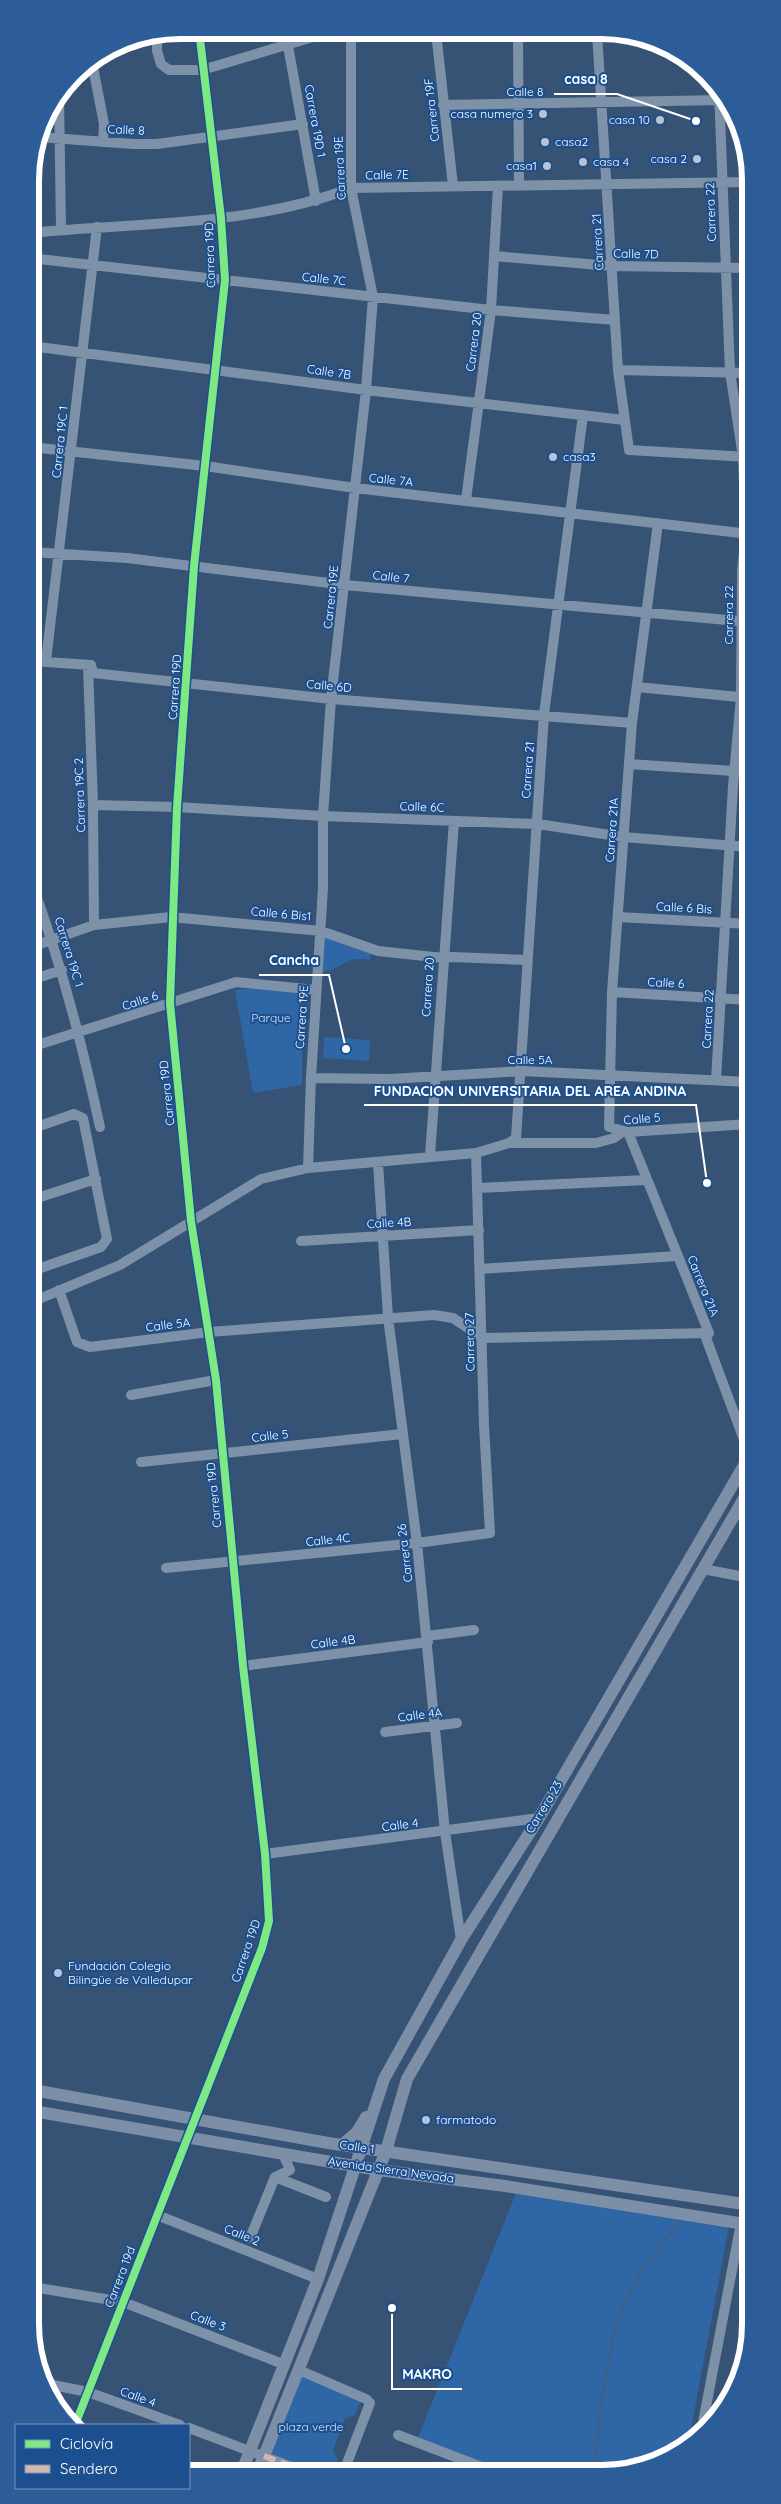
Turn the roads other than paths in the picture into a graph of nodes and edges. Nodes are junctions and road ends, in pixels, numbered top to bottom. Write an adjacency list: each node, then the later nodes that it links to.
1 (200, 39): 10 (street, Carrera 19D)
2 (309, 39): 8 (street)
3 (351, 39): 28 (street, Carrera 19E)
4 (437, 39): 14 (street, Carrera 19F)
5 (518, 39): 13 (street)
6 (598, 39): 12 (street, Carrera 21)
7 (157, 40): 10 (street)
8 (288, 46): 10 (street); 17 (street, Carrera 19D 1)
9 (93, 69): 21 (street)
10 (202, 70): 18 (street, Carrera 19D)
11 (716, 97): 12 (street, Calle 8)
12 (601, 103): 13 (street, Calle 8); 24 (street, Carrera 21)
13 (519, 104): 14 (street, Calle 8); 27 (street)
14 (443, 105): 25 (street, Carrera 19F)
15 (59, 106): 20 (street)
16 (722, 107): 22 (street, Carrera 22)
17 (303, 124): 18 (street, Calle 8); 29 (street, Carrera 19D 1)
18 (210, 136): 21 (street, Calle 8); 30 (street, Carrera 19D)
19 (46, 138): 20 (street, Calle 8)
20 (60, 139): 21 (street, Calle 8); 32 (street)
21 (103, 142)
22 (723, 182): 23 (street, Calle 7E); 24 (street, Calle 7E); 38 (street, Carrera 22)
23 (742, 182)
24 (607, 185): 27 (street, Calle 7E); 37 (street, Carrera 21)
25 (453, 186): 26 (street, Calle 7E); 28 (street, Calle 7E)
26 (498, 186): 27 (street, Calle 7E); 34 (street, Carrera 20)
27 (519, 186)
28 (351, 188): 29 (street, Calle 7E); 41 (street, Carrera 19E)
29 (316, 201): 30 (street, Calle 7E)
30 (220, 218): 31 (street, Calle 7E); 40 (street, Carrera 19D)
31 (97, 227): 32 (street, Calle 7E); 36 (street, Carrera 19C 1)
32 (61, 230): 33 (street, Calle 7E)
33 (39, 231)
34 (494, 256): 37 (street, Calle 7D); 42 (street, Carrera 20)
35 (39, 259): 36 (street, Calle 7C)
36 (94, 266): 40 (street, Calle 7C); 45 (street, Carrera 19C 1)
37 (611, 266): 38 (street, Calle 7D); 43 (street, Carrera 21)
38 (726, 268): 39 (street, Calle 7D); 48 (street, Carrera 22)
39 (742, 268)
40 (224, 280): 41 (street, Calle 7C); 46 (street, Carrera 19D)
41 (372, 297): 42 (street, Calle 7C); 50 (street, Carrera 19E)
42 (491, 310): 43 (street, Calle 7C); 51 (street, Carrera 20)
43 (615, 320): 47 (street, Carrera 21)
44 (39, 347): 45 (street, Calle 7B)
45 (82, 353): 46 (street, Calle 7B); 56 (street, Carrera 19C 1)
46 (214, 369): 50 (street, Calle 7B); 58 (street, Carrera 19D)
47 (618, 370): 48 (street); 53 (street, Carrera 21)
48 (730, 372): 49 (street); 54 (street, Carrera 22)
49 (742, 373)
50 (366, 390): 51 (street, Calle 7B); 59 (street, Carrera 19E)
51 (479, 404): 52 (street, Calle 7B); 60 (street, Carrera 20)
52 (583, 416): 53 (street, Calle 7B); 61 (street, Carrera 21)
53 (624, 420): 57 (street, Carrera 21)
54 (742, 436)
55 (39, 448): 56 (street, Calle 7A)
56 (72, 450): 58 (street, Calle 7A); 65 (street, Carrera 19C 1)
57 (742, 457)
58 (205, 466): 59 (street, Calle 7A); 66 (street, Carrera 19D)
59 (355, 488): 60 (street, Calle 7A); 67 (street, Carrera 19E)
60 (466, 500): 61 (street, Calle 7A)
61 (569, 512): 62 (street, Calle 7A); 68 (street, Carrera 21)
62 (658, 523): 63 (street, Calle 7A); 69 (street, Carrera 21A)
63 (742, 532)
64 (39, 553): 65 (street, Calle 7)
65 (59, 554): 66 (street, Calle 7); 72 (street, Carrera 19C 1)
66 (194, 566): 67 (street, Calle 7); 74 (street, Carrera 19D)
67 (345, 585): 68 (street, Calle 7); 77 (street, Carrera 19E)
68 (560, 607): 69 (street, Calle 7); 78 (street, Carrera 21)
69 (646, 614): 70 (street, Calle 7); 75 (street, Carrera 21A)
70 (742, 622)
71 (39, 661): 72 (street, Calle 6D)
72 (46, 661): 73 (street, Calle 6D)
73 (88, 664): 74 (street, Calle 6D); 84 (street, Carrera 19C 2)
74 (187, 684): 77 (street, Calle 6D); 85 (street, Carrera 19D)
75 (637, 687): 76 (street); 80 (street, Carrera 21A)
76 (742, 698)
77 (331, 699): 78 (street, Calle 6D); 86 (street, Carrera 19E)
78 (544, 714): 80 (street, Calle 6D); 88 (street, Carrera 21)
79 (742, 718): 82 (street, Carrera 22)
80 (632, 723): 81 (street, Carrera 21A)
81 (629, 764): 82 (street); 89 (street, Carrera 21A)
82 (734, 771): 83 (street); 90 (street, Carrera 22)
83 (742, 772)
84 (93, 805): 85 (street, Calle 6C); 97 (street, Carrera 19C 2)
85 (177, 807): 86 (street, Calle 6C); 93 (street, Carrera 19D)
86 (323, 816): 87 (street, Calle 6C); 98 (street, Carrera 19E)
87 (454, 821): 88 (street, Calle 6C); 101 (street, Carrera 20)
88 (538, 824): 89 (street, Calle 6C); 102 (street, Carrera 21)
89 (623, 837): 90 (street, Calle 6C); 94 (street, Carrera 21A)
90 (729, 845): 91 (street, Calle 6C); 95 (street, Carrera 22)
91 (742, 846)
92 (39, 902): 99 (street, Carrera 19C 1)
93 (171, 917): 97 (street, Calle 6 Bis1); 98 (street, Calle 6 Bis1); 109 (street, Carrera 19D)
94 (618, 917): 95 (street, Calle 6 Bis); 106 (street, Carrera 21A)
95 (726, 922): 96 (street, Calle 6 Bis); 107 (street, Carrera 22)
96 (742, 923)
97 (94, 926): 99 (street, Calle 6 Bis1)
98 (321, 931): 101 (street, Calle 6 Bis1); 105 (street, Carrera 19E)
99 (53, 940): 100 (street, Calle 6 Bis1); 103 (street, Carrera 19C 1)
100 (39, 944)
101 (443, 958): 102 (street, Calle 6 Bis1); 114 (street, Carrera 20)
102 (528, 960): 112 (street, Carrera 21)
103 (62, 970): 104 (street); 110 (street, Carrera 19C 1)
104 (39, 977)
105 (316, 990): 109 (street, Calle 6); 115 (street, Carrera 19E)
106 (612, 992): 107 (street, Calle 6); 113 (street, Carrera 21A)
107 (722, 998): 108 (street, Calle 6); 116 (street, Carrera 22)
108 (742, 999)
109 (170, 1003): 110 (street, Calle 6); 131 (street, Carrera 19D)
110 (80, 1032): 111 (street, Calle 6); 120 (street, Carrera 19C 1)
111 (39, 1045)
112 (522, 1071): 113 (street, Calle 5A); 114 (street, Calle 5A); 122 (street, Carrera 21)
113 (609, 1074): 116 (street, Calle 5A); 121 (street, Carrera 21A)
114 (434, 1076): 115 (street, Calle 5A); 124 (street, Carrera 20)
115 (311, 1078): 126 (street, Carrera 19E)
116 (716, 1080): 117 (street, Calle 5A)
117 (742, 1082)
118 (742, 1124): 121 (street, Calle 5)
119 (39, 1126): 127 (street)
120 (100, 1126)
121 (625, 1132): 122 (street, Calle 5); 128 (street, Carrera 21A)
122 (509, 1143): 123 (street, Calle 5)
123 (476, 1153): 124 (street, Calle 5); 129 (street, Carrera 27)
124 (430, 1156): 125 (street, Calle 5)
125 (378, 1163): 126 (street, Calle 5); 133 (street, Carrera 26)
126 (308, 1168): 131 (street, Calle 5)
127 (96, 1178): 130 (street); 136 (street)
128 (646, 1180): 129 (street); 135 (street, Carrera 21A)
129 (478, 1188): 132 (street, Carrera 27)
130 (39, 1198)
131 (191, 1221): 138 (street, Calle 5); 141 (street, Carrera 19D)
132 (479, 1230): 133 (street, Calle 4B); 137 (street, Carrera 27)
133 (384, 1236): 134 (street, Calle 4B); 140 (street, Carrera 26)
134 (301, 1241)
135 (677, 1256): 137 (street); 142 (street, Carrera 21A)
136 (39, 1268)
137 (480, 1269): 143 (street, Carrera 27)
138 (59, 1290): 139 (street, Calle 5); 141 (street, Calle 5A)
139 (39, 1299)
140 (388, 1317): 141 (street, Calle 5A); 143 (street, Calle 5A); 146 (street, Carrera 26)
141 (209, 1332): 144 (street, Carrera 19D)
142 (709, 1333): 143 (street); 147 (street, Carrera 21A)
143 (483, 1338): 152 (street, Carrera 27)
144 (216, 1380): 145 (street); 148 (street, Carrera 19D)
145 (130, 1394)
146 (402, 1434): 148 (street, Calle 5); 153 (street, Carrera 26)
147 (742, 1434)
148 (221, 1454): 149 (street, Calle 5); 154 (street, Carrera 19D)
149 (141, 1462)
150 (742, 1469): 164 (main road, Carrera 23)
151 (742, 1502): 156 (main road, Carrera 23)
152 (490, 1532): 153 (street, Calle 4C)
153 (417, 1543): 154 (street, Calle 4C); 159 (street, Carrera 26)
154 (233, 1562): 155 (street, Calle 4C); 160 (street, Carrera 19D)
155 (166, 1568)
156 (703, 1569): 157 (street); 176 (main road, Carrera 23)
157 (742, 1576)
158 (474, 1630): 159 (street, Calle 4B)
159 (427, 1639): 160 (street, Calle 4B); 162 (street, Carrera 26)
160 (243, 1666): 166 (street, Carrera 19D)
161 (457, 1723): 162 (street, Calle 4A)
162 (436, 1727): 163 (street, Calle 4A); 165 (street, Carrera 26)
163 (385, 1732)
164 (539, 1818): 165 (street, Calle 4); 167 (main road, Carrera 23)
165 (445, 1832): 166 (street, Calle 4); 167 (street, Carrera 26)
166 (265, 1854): 171 (street, Carrera 19D)
167 (461, 1940): 168 (main road, Carrera 23)
168 (384, 2079): 174 (main road); 175 (main road, Carrera 23)
169 (39, 2091): 171 (main road, Avenida Sierra Nevada)
170 (39, 2112): 172 (main road, Avenida Sierra Nevada)
171 (195, 2118): 172 (street, Carrera 19D); 173 (main road, Avenida Sierra Nevada)
172 (188, 2138): 177 (main road, Avenida Sierra Nevada); 183 (street, Carrera 19d)
173 (328, 2144): 174 (main road, Calle 1)
174 (342, 2145): 175 (main road, Calle 1)
175 (362, 2148): 176 (main road, Calle 1); 178 (main road, Carrera 23)
176 (386, 2151): 179 (main road, Carrera 23); 182 (main road, Avenida Sierra Nevada)
177 (283, 2154): 178 (main road, Avenida Sierra Nevada); 180 (street)
178 (356, 2166): 179 (main road, Avenida Sierra Nevada); 187 (main road, Carrera 23)
179 (378, 2170): 184 (main road, Avenida Sierra Nevada); 191 (main road, Carrera 23)
180 (275, 2177): 181 (street); 185 (street)
181 (326, 2197)
182 (742, 2204)
183 (157, 2214): 187 (street, Calle 2); 189 (street, Carrera 19d)
184 (742, 2223)
185 (250, 2238)
186 (742, 2243): 195 (street)
187 (318, 2279): 190 (main road, Carrera 23)
188 (39, 2288): 189 (street, Calle 3)
189 (123, 2302): 190 (street, Calle 3); 193 (street, Carrera 19d)
190 (283, 2364): 199 (main road, Carrera 23)
191 (299, 2370): 200 (main road, Carrera 23); 204 (street)
192 (53, 2385): 193 (street, Calle 4)
193 (88, 2392): 194 (street, Carrera 19d); 196 (street, Calle 4)
194 (76, 2420)
195 (704, 2420)
196 (177, 2424)
197 (190, 2428): 199 (street)
198 (398, 2435): 205 (street)
199 (250, 2451): 200 (street); 201 (main road, Carrera 23)
200 (264, 2456): 202 (main road, Carrera 23); 203 (street)
201 (244, 2465)
202 (260, 2465)
203 (287, 2465)
204 (347, 2465)
205 (476, 2465)

